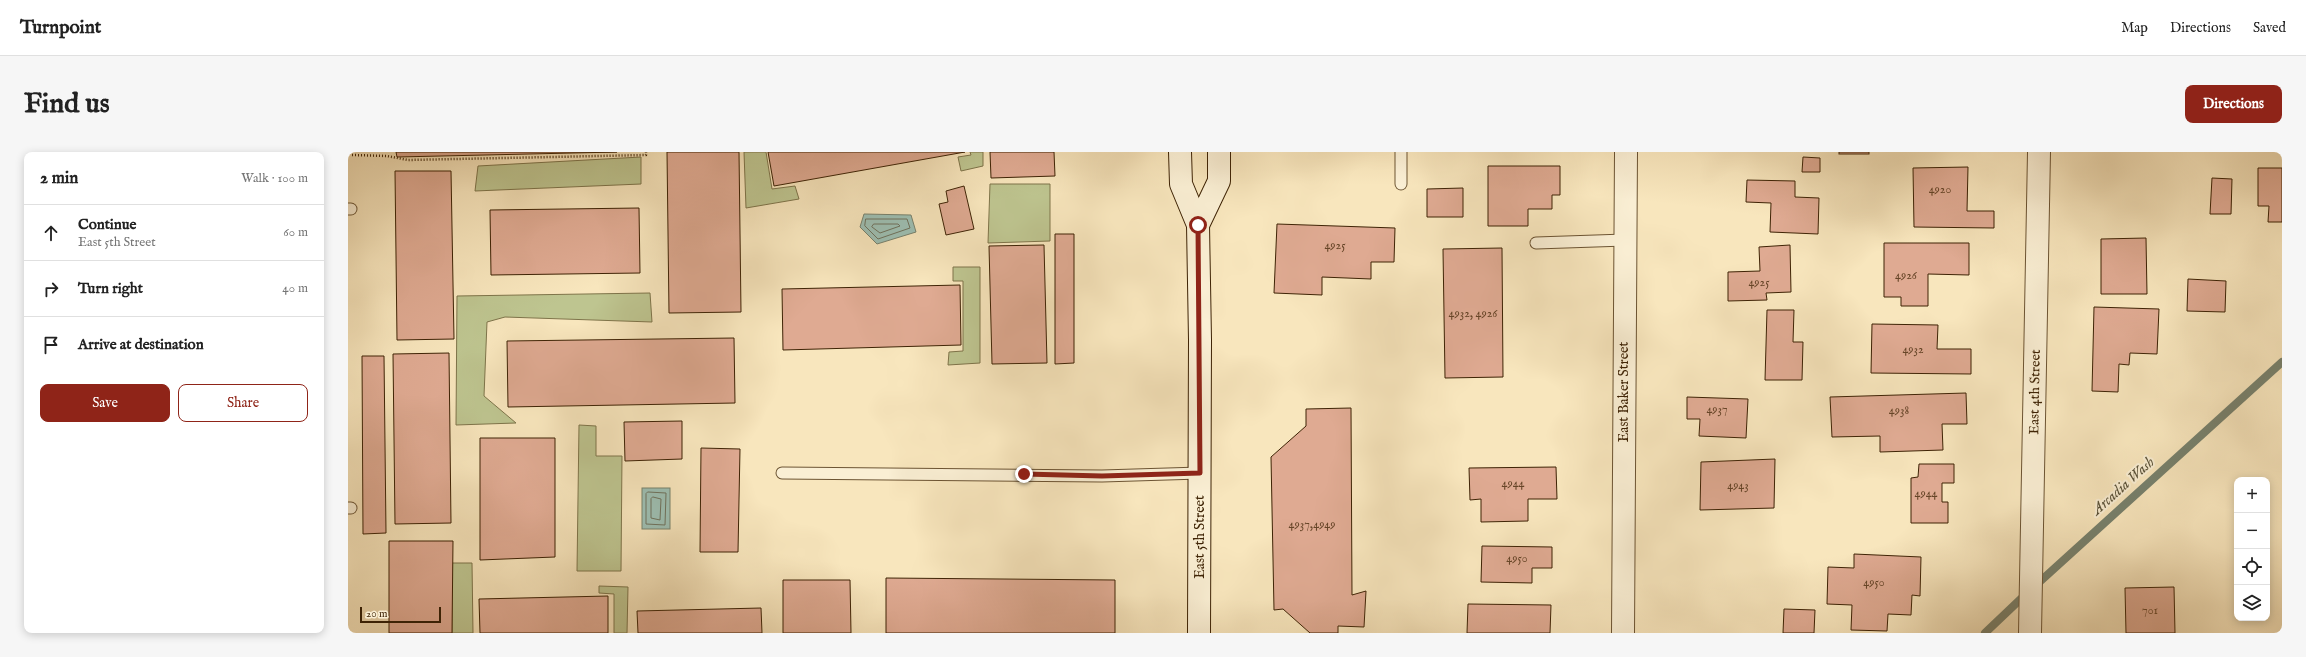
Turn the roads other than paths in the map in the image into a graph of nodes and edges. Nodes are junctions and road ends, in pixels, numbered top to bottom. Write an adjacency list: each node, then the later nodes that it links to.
1 (1180, 152): 7 (street, East 5th Street)
2 (1219, 152): 7 (street, East 5th Street)
3 (1401, 152): 6 (lane)
4 (1626, 152): 8 (street, East Baker Street)
5 (2040, 152): 14 (street, East 4th Street)
6 (1401, 184)
7 (1198, 225): 11 (street, East 5th Street)
8 (1625, 240): 9 (lane); 13 (street, East Baker Street)
9 (1536, 243)
10 (782, 473): 11 (lane)
11 (1200, 473): 12 (street, East 5th Street)
12 (1199, 633)
13 (1623, 633)
14 (2030, 633)

